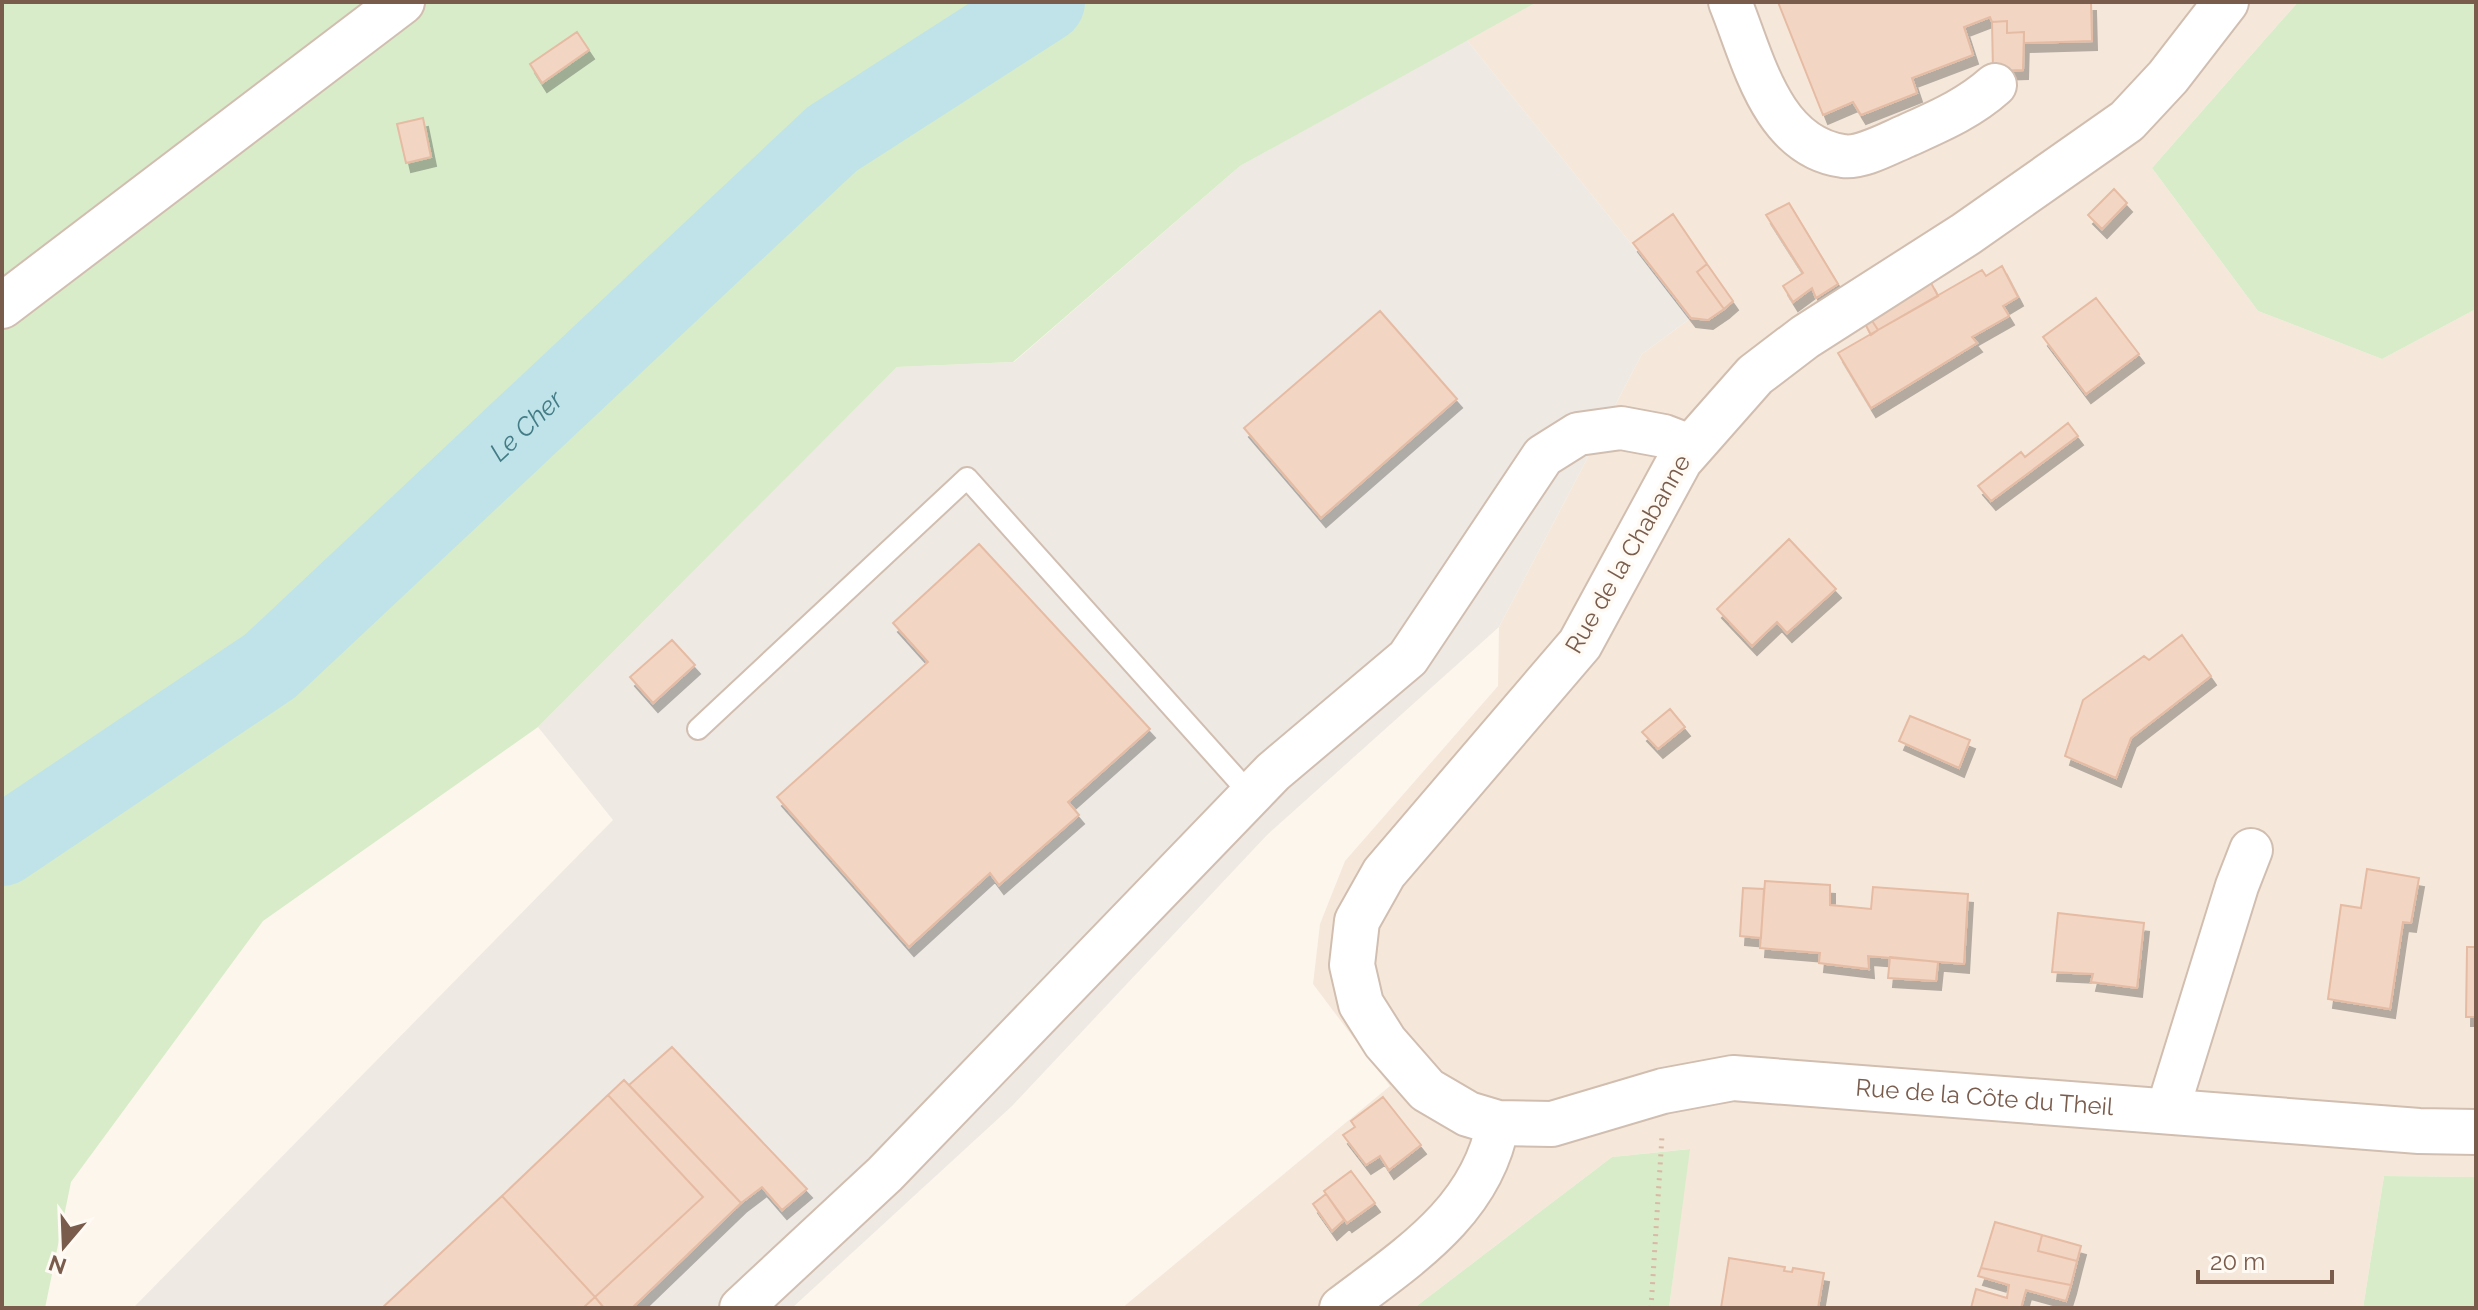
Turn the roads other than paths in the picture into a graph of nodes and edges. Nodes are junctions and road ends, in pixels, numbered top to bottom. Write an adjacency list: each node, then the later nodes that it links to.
1 (402, 2): 5 (street)
2 (1730, 2): 4 (street)
3 (2226, 2): 6 (street, Rue de la Chabanne)
4 (1995, 85)
5 (2, 306)
6 (1690, 446): 8 (street); 11 (street, Rue de la Chabanne)
7 (698, 729): 8 (lane)
8 (1251, 795): 13 (street)
9 (2251, 850): 10 (street)
10 (2167, 1112): 11 (street, Rue de la Côte du Theil); 12 (street, Rue de la Côte du Theil)
11 (1498, 1123): 14 (street)
12 (2476, 1132)
13 (741, 1308)
14 (1341, 1308)

